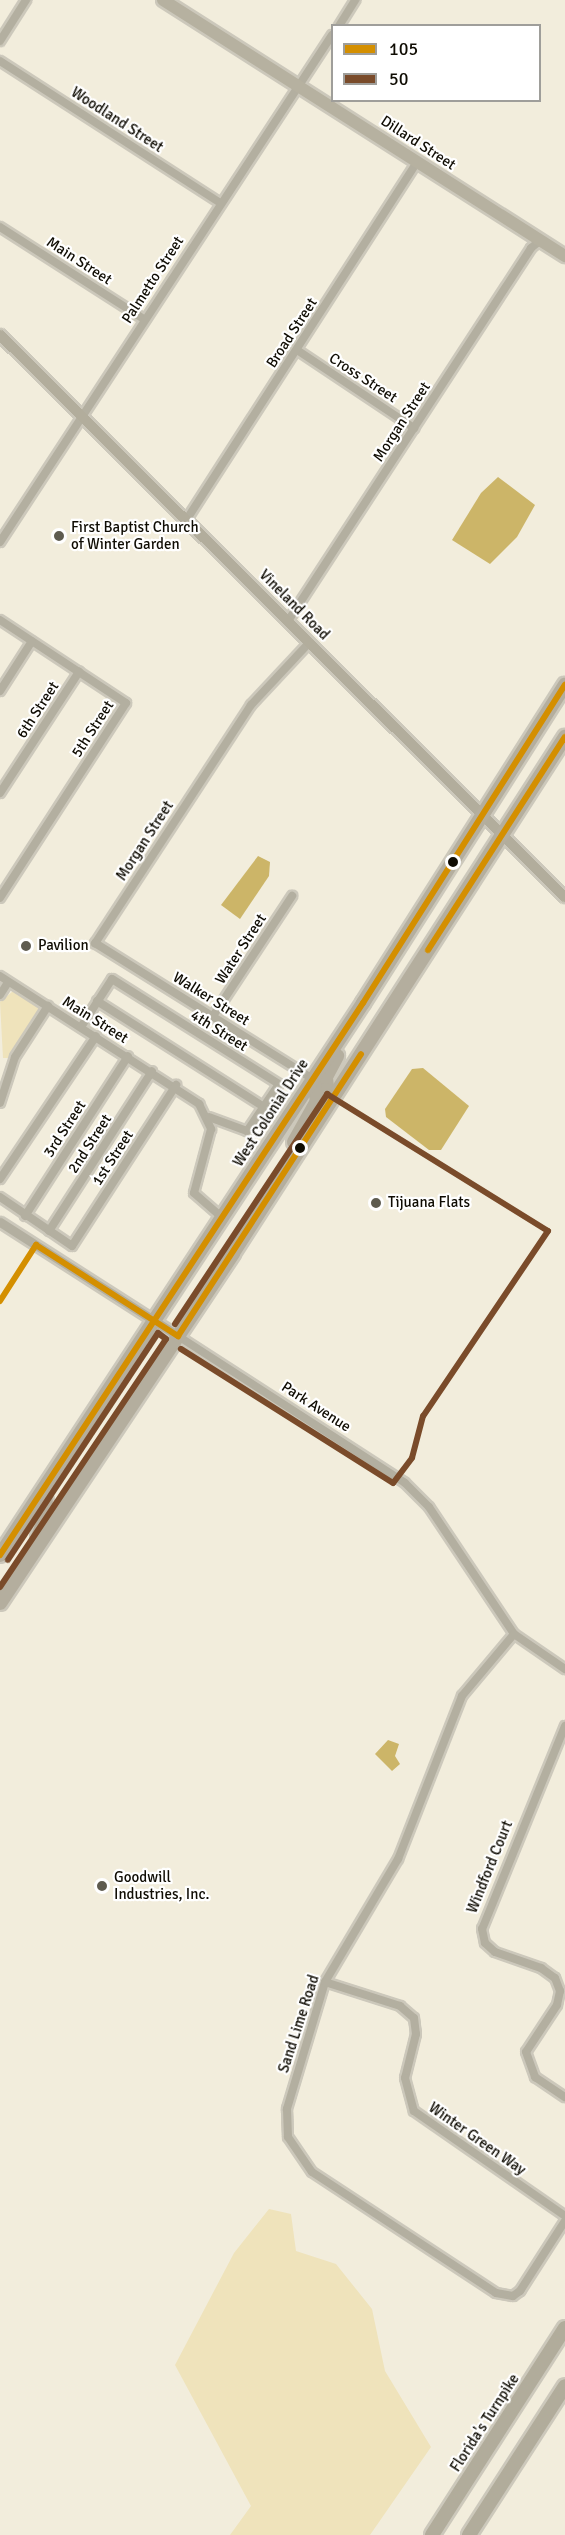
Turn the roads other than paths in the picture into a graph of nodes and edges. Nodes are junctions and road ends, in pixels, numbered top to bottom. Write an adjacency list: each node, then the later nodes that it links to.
1 (26, 0): 6 (street)
2 (163, 0): 8 (main road, Dillard Street)
3 (355, 0): 4 (street)
4 (340, 24)
5 (331, 38): 8 (street, Palmetto Street)
6 (0, 41)
7 (0, 61): 10 (street, Woodland Street)
8 (300, 86): 9 (main road, Dillard Street); 10 (street, Palmetto Street)
9 (418, 160): 12 (main road, Dillard Street); 16 (street, Broad Street)
10 (219, 202): 14 (street, Palmetto Street)
11 (0, 227): 14 (street, Main Street)
12 (541, 240): 13 (main road, Dillard Street); 18 (street, Morgan Street)
13 (565, 256)
14 (144, 319): 17 (street, Palmetto Street)
15 (0, 335): 17 (main road, Vineland Road)
16 (297, 350): 18 (street, Cross Street); 19 (street, Broad Street)
17 (82, 416): 19 (main road, Vineland Road); 20 (street, Palmetto Street)
18 (414, 428): 22 (street, Morgan Street)
19 (188, 519): 22 (main road, Vineland Road)
20 (0, 542)
21 (0, 620): 23 (street, 5th Street)
22 (288, 621): 24 (main road, Vineland Road)
23 (32, 641): 25 (street, 5th Street); 27 (street)
24 (309, 643): 30 (main road, Vineland Road); 35 (street, Morgan Street)
25 (79, 672): 29 (street, 6th Street); 34 (street, 5th Street)
26 (565, 685): 30 (highway, West Colonial Drive)
27 (0, 691)
28 (565, 737): 31 (highway)
29 (0, 793)
30 (483, 813): 31 (main road, Vineland Road); 40 (highway, West Colonial Drive)
31 (503, 834): 33 (main road, Vineland Road); 50 (highway)
32 (292, 896): 42 (street, Water Street)
33 (565, 897)
34 (0, 898)
35 (95, 943): 42 (street, Walker Street)
36 (0, 976): 37 (street, Main Street)
37 (9, 982): 38 (street); 41 (street, Main Street)
38 (0, 995)
39 (97, 1001): 43 (street, 4th Street); 51 (street); 51 (street, 4th Street)
40 (363, 1004): 47 (highway, West Colonial Drive); 50 (highway)
41 (48, 1006): 43 (street, Main Street); 49 (street)
42 (213, 1016): 47 (street, Walker Street)
43 (81, 1027): 44 (street, Main Street)
44 (96, 1036): 45 (street, Main Street); 54 (street)
45 (128, 1056): 46 (street, Main Street); 56 (street, 3rd Street)
46 (153, 1071): 48 (street, Main Street); 59 (street, 2nd Street)
47 (313, 1079): 53 (highway); 57 (highway, West Colonial Drive)
48 (177, 1085): 52 (street, Main Street); 59 (street, 1st Street)
49 (0, 1104)
50 (329, 1104): 53 (highway)
51 (264, 1107): 52 (street, 4th Street)
52 (209, 1117): 57 (street)
53 (283, 1173): 61 (highway)
54 (0, 1179)
55 (0, 1197): 56 (street)
56 (25, 1216): 59 (street)
57 (223, 1218): 60 (highway, West Colonial Drive)
58 (0, 1222): 60 (street, Park Avenue)
59 (50, 1231)
60 (155, 1322): 61 (street, Park Avenue); 62 (highway, West Colonial Drive)
61 (178, 1336): 64 (highway); 66 (street, Park Avenue)
62 (44, 1489): 63 (highway, West Colonial Drive); 64 (highway)
63 (0, 1555)
64 (32, 1556): 65 (highway)
65 (0, 1604)
66 (514, 1634): 67 (street, Park Avenue); 69 (street, Sand Lime Road)
67 (565, 1669)
68 (565, 1726): 70 (street, Windford Court)
69 (325, 1982): 71 (street, Winter Green Way); 71 (street, Sand Lime Road)
70 (565, 2097)
71 (565, 2218)
72 (565, 2328): 74 (highway, Florida's Turnpike)
73 (565, 2386): 75 (highway)
74 (432, 2535)
75 (469, 2535)

